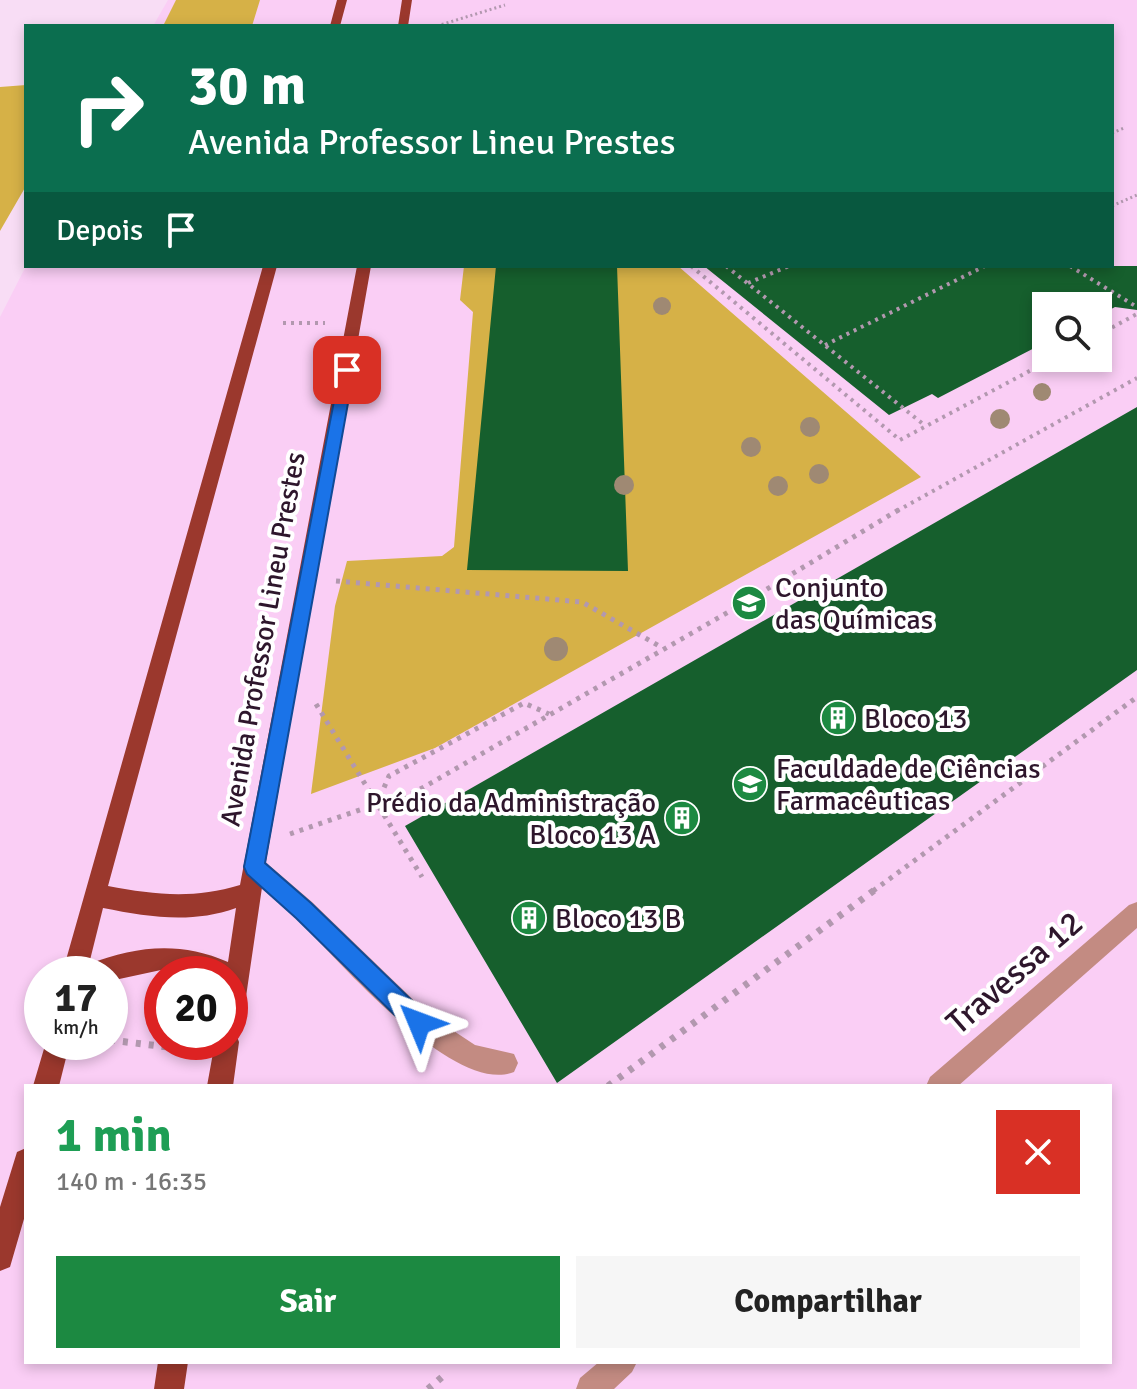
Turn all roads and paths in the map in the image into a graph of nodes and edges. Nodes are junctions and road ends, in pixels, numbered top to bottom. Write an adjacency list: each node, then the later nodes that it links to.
1 (342, 0): 4 (main road)
2 (407, 0): 5 (main road)
3 (505, 5): 6 (path)
4 (336, 24)
5 (403, 24)
6 (443, 24)
7 (1124, 128): 8 (path)
8 (1114, 132)
9 (1137, 195): 10 (path)
10 (1114, 205)
11 (269, 268): 21 (main road)
12 (364, 268): 22 (main road, Avenida Professor Lineu Prestes)
13 (693, 268): 25 (path)
14 (729, 268): 18 (path)
15 (784, 268): 18 (path)
16 (981, 268): 24 (path)
17 (1073, 268): 19 (path)
18 (748, 283): 24 (path)
19 (1137, 307)
20 (1137, 314): 23 (path)
21 (255, 322): 22 (path); 38 (main road)
22 (354, 323): 28 (main road, Avenida Professor Lineu Prestes)
23 (1112, 327)
24 (825, 345): 27 (path)
25 (1032, 370)
26 (1137, 378): 29 (path)
27 (923, 424)
28 (309, 578): 29 (path); 30 (main road, Avenida Professor Lineu Prestes)
29 (662, 648): 32 (path)
30 (292, 666): 34 (path); 35 (main road, Avenida Professor Lineu Prestes)
31 (1137, 697): 47 (path)
32 (549, 714): 33 (path); 34 (path)
33 (403, 799)
34 (377, 804): 35 (path); 36 (path)
35 (256, 856): 37 (main road, Avenida Professor Lineu Prestes); 44 (street)
36 (422, 877)
37 (250, 893): 38 (main road); 41 (main road, Avenida Professor Lineu Prestes)
38 (96, 895): 40 (main road)
39 (1137, 913): 48 (street, Travessa 12)
40 (79, 956)
41 (236, 956)
42 (53, 1060): 45 (main road)
43 (224, 1060): 46 (main road)
44 (505, 1063)
45 (47, 1084)
46 (220, 1084)
47 (611, 1084)
48 (941, 1084)
49 (24, 1168): 50 (main road)
50 (0, 1257)
51 (173, 1364): 54 (main road)
52 (620, 1364): 56 (street)
53 (442, 1377): 55 (path)
54 (169, 1389)
55 (428, 1389)
56 (591, 1389)

